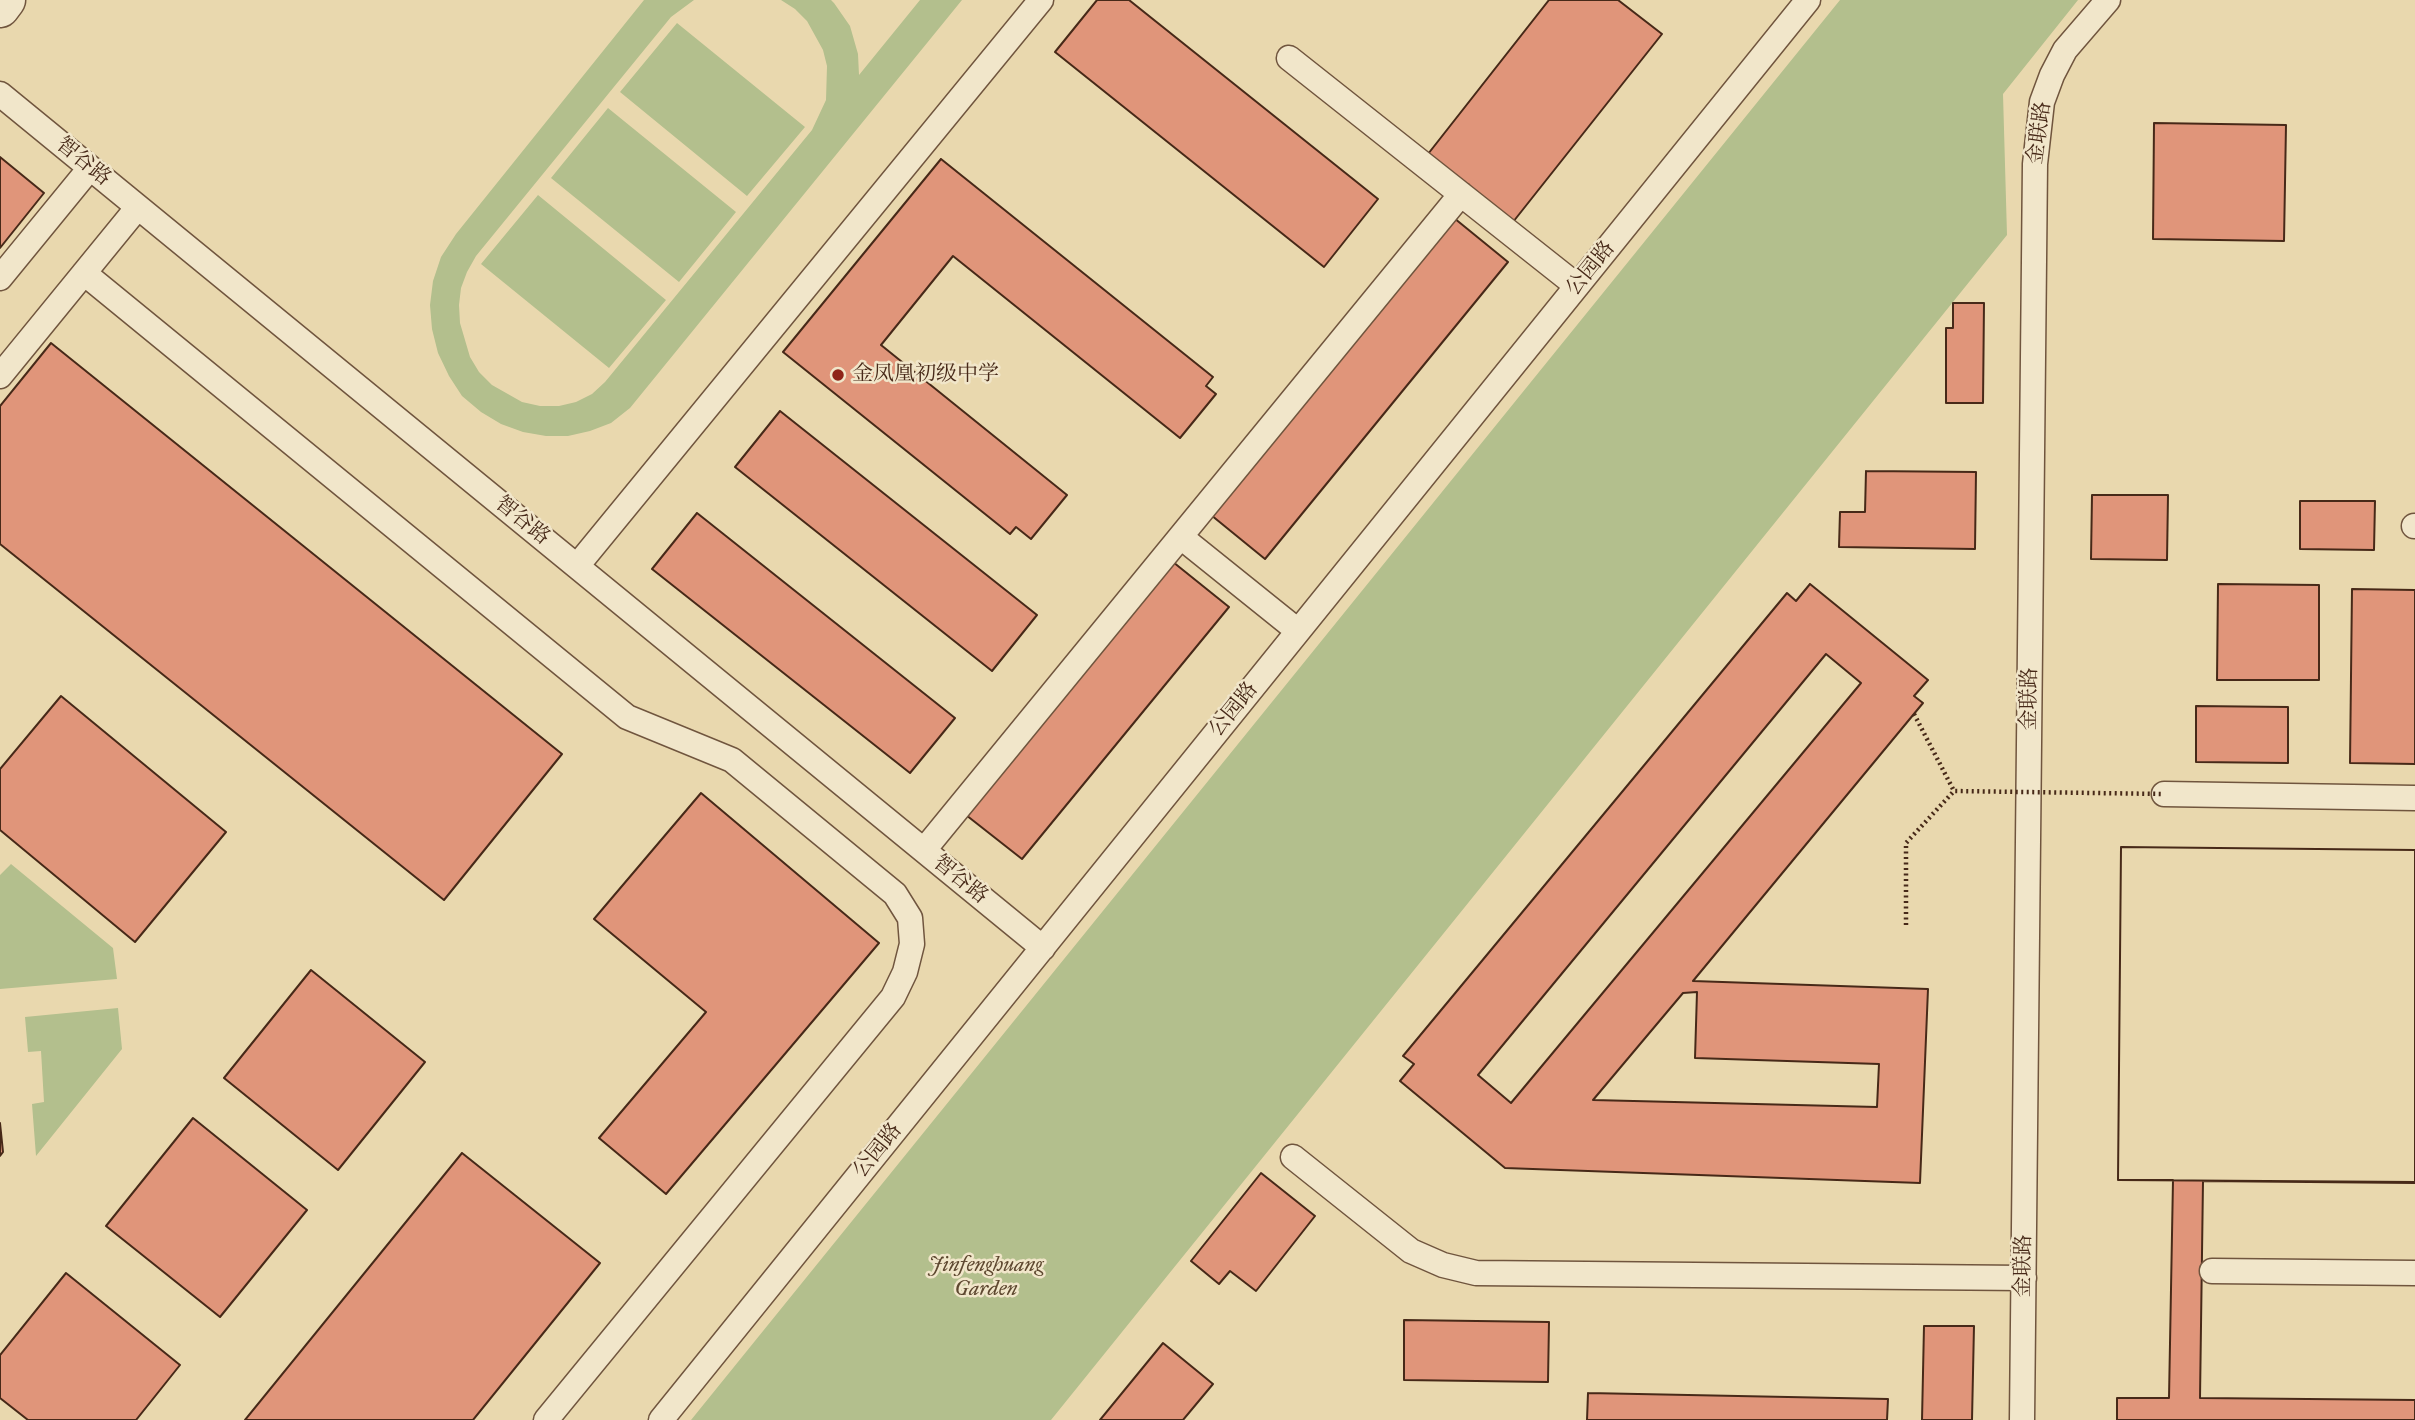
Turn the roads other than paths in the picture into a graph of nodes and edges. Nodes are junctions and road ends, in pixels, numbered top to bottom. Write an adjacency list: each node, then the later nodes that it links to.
1 (6, 0): 5 (street)
2 (1041, 0): 16 (lane)
3 (1808, 0): 13 (lane, 公园路)
4 (2108, 0): 25 (lane, 金联路)
5 (0, 8)
6 (1289, 58): 9 (lane)
7 (0, 94): 8 (lane, 智谷路)
8 (90, 168): 10 (lane, 智谷路); 12 (lane)
9 (1461, 194): 13 (lane); 15 (lane)
10 (138, 207): 11 (lane); 16 (lane, 智谷路)
11 (84, 273): 14 (lane); 26 (lane)
12 (0, 278)
13 (1577, 286): 17 (lane, 公园路)
14 (0, 376)
15 (1181, 537): 17 (lane); 20 (lane)
16 (577, 566): 20 (lane, 智谷路)
17 (1298, 631): 21 (lane, 公园路)
18 (2164, 794): 19 (lane)
19 (2415, 798)
20 (924, 850): 21 (lane, 智谷路)
21 (1043, 948): 27 (lane, 公园路)
22 (1293, 1157): 25 (lane)
23 (2212, 1271): 24 (lane)
24 (2415, 1273)
25 (2024, 1278): 28 (lane, 金联路)
26 (546, 1420)
27 (661, 1420)
28 (2022, 1420)

